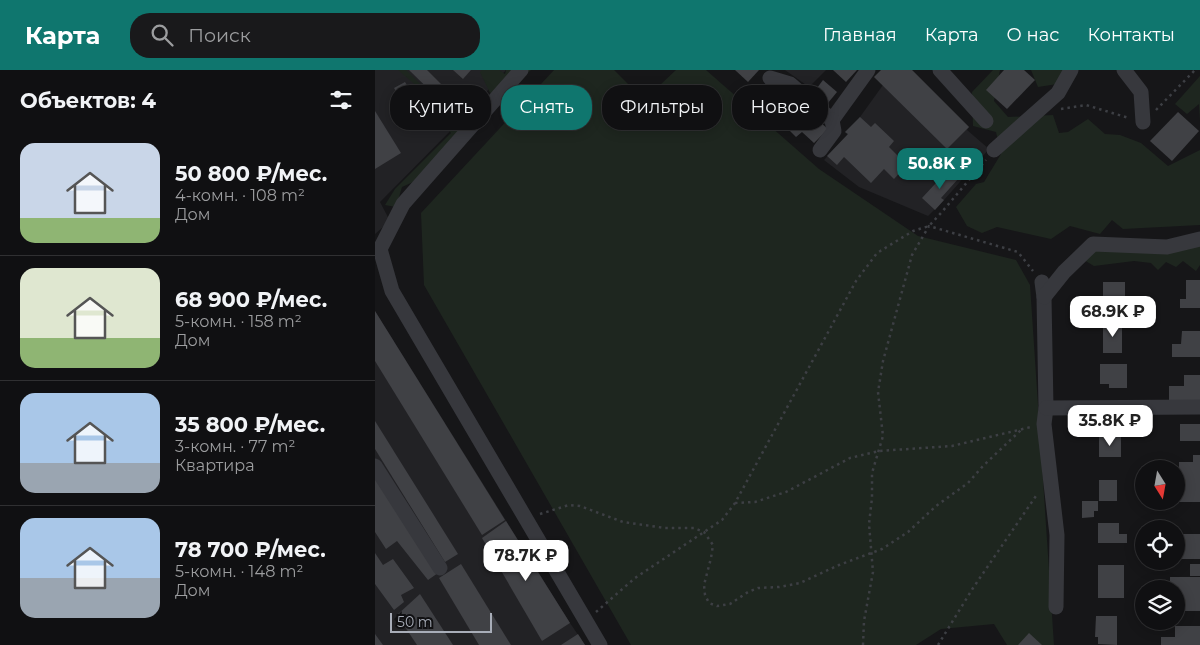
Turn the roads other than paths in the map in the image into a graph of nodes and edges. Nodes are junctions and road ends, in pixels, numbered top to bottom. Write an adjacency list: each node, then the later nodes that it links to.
1 (521, 70): 18 (street)
2 (869, 70): 7 (street)
3 (1071, 70): 11 (street)
4 (1124, 70): 9 (street)
5 (949, 73): 8 (street)
6 (771, 78): 7 (street)
7 (833, 120): 10 (street)
8 (986, 121)
9 (1143, 122)
10 (820, 150)
11 (994, 150)
12 (1200, 239): 14 (street)
13 (1200, 407): 14 (street)
14 (1046, 408): 17 (street)
15 (375, 466): 16 (street)
16 (440, 568)
17 (1056, 607)
18 (600, 645)

